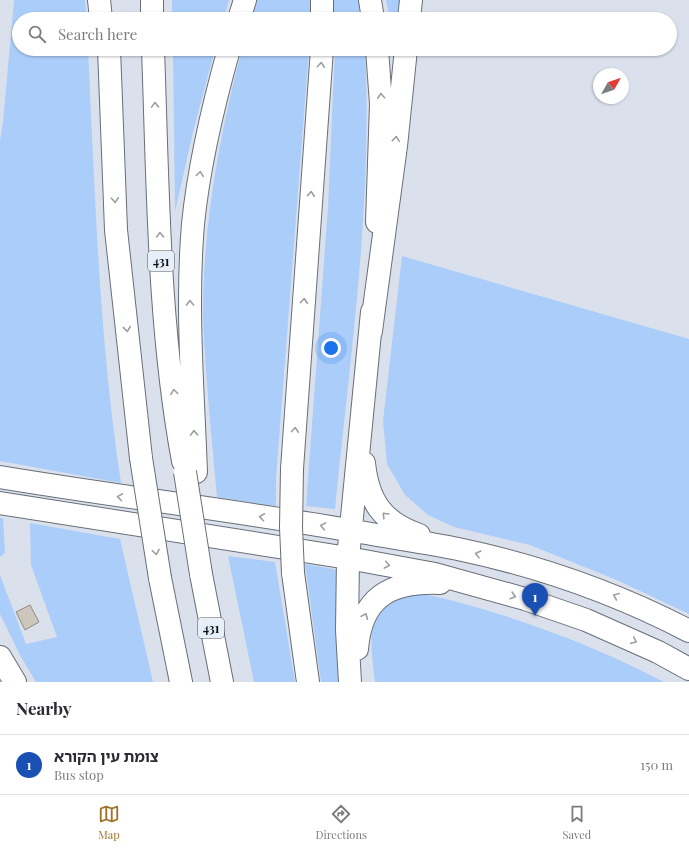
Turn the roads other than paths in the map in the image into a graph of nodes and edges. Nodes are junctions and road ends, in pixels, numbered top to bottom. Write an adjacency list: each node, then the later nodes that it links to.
1 (99, 0): 8 (main road)
2 (108, 0): 9 (main road)
3 (152, 0): 10 (main road)
4 (245, 0): 11 (main road)
5 (322, 0): 12 (main road)
6 (370, 0): 13 (main road)
7 (411, 0): 14 (main road)
8 (100, 12)
9 (108, 12)
10 (152, 12)
11 (241, 12)
12 (322, 12)
13 (372, 12)
14 (410, 12)
15 (105, 56): 22 (main road)
16 (110, 56): 22 (main road)
17 (153, 56): 25 (main road, 431, one-way to 17)
18 (227, 56): 25 (main road, one-way to 18)
19 (322, 56): 38 (main road, one-way to 19, bridge)
20 (378, 56): 23 (main road, one-way to 20)
21 (405, 56): 23 (main road, one-way to 21)
22 (114, 171): 36 (main road, one-way to 36, bridge)
23 (371, 331): 24 (main road)
24 (361, 436): 28 (main road); 29 (main road, one-way to 24)
25 (191, 472): 37 (main road, 431, bridge)
26 (0, 477): 28 (main road, one-way to 26)
27 (0, 503): 30 (main road)
28 (350, 530): 29 (main road); 30 (main road)
29 (458, 549): 32 (main road, one-way to 29)
30 (348, 558): 31 (main road, one-way to 31); 39 (main road)
31 (472, 584): 34 (main road, one-way to 34); 40 (main road, one-way to 31)
32 (689, 631)
33 (0, 657): 35 (main road)
34 (689, 669)
35 (14, 682)
36 (181, 682)
37 (222, 682)
38 (308, 682)
39 (350, 682)
40 (354, 682)

